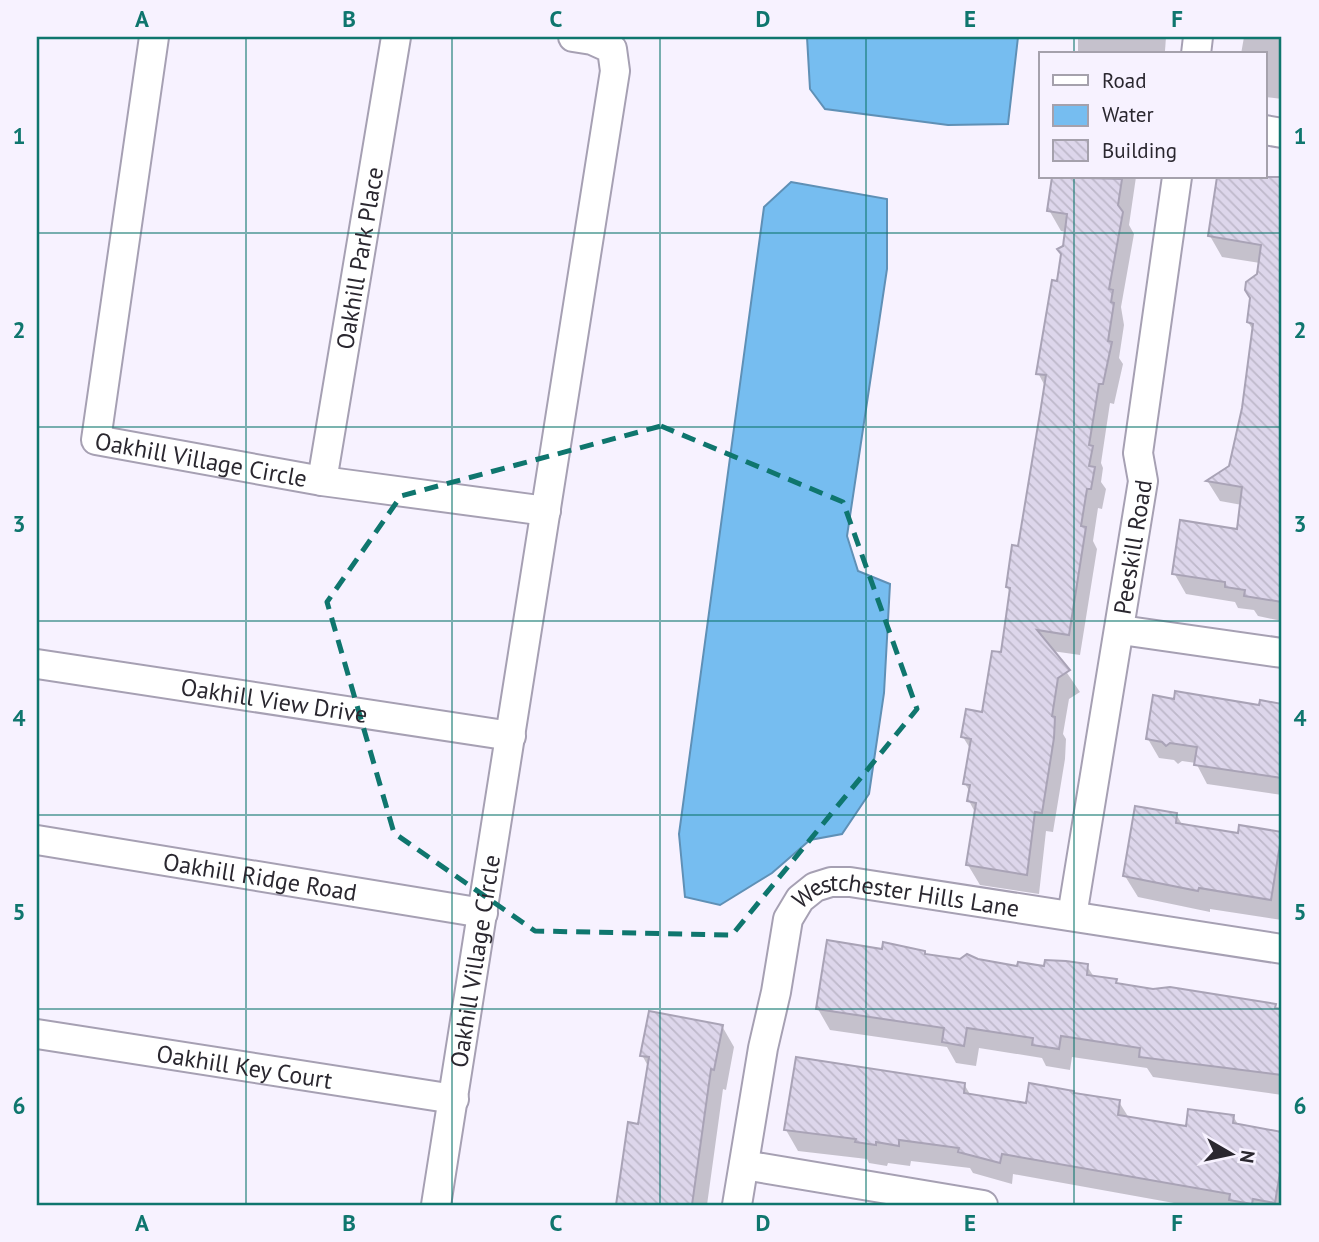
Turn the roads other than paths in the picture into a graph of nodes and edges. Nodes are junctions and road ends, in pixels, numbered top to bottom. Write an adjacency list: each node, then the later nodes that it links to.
1 (154, 37): 5 (street, Oakhill Village Circle)
2 (396, 37): 5 (street, Oakhill Park Place)
3 (573, 37): 6 (street, Oakhill Village Circle)
4 (1177, 178): 7 (street, Peeskill Road)
5 (322, 481): 6 (street, Oakhill Village Circle)
6 (546, 510): 10 (street, Oakhill Village Circle)
7 (1121, 630): 8 (street); 13 (street, Peeskill Road)
8 (1282, 653)
9 (37, 664): 10 (street, Oakhill View Drive)
10 (512, 736): 12 (street, Oakhill Village Circle)
11 (37, 840): 12 (street, Oakhill Ridge Road)
12 (483, 913): 16 (street, Oakhill Village Circle)
13 (1072, 916): 14 (street, Westchester Hills Lane); 17 (street, Westchester Hills Lane)
14 (1282, 949)
15 (37, 1034): 16 (street, Oakhill Key Court)
16 (454, 1099): 18 (street, Oakhill Village Circle)
17 (744, 1165): 19 (street, Westchester Hills Lane); 20 (street)
18 (436, 1205)
19 (737, 1205)
20 (983, 1205)

